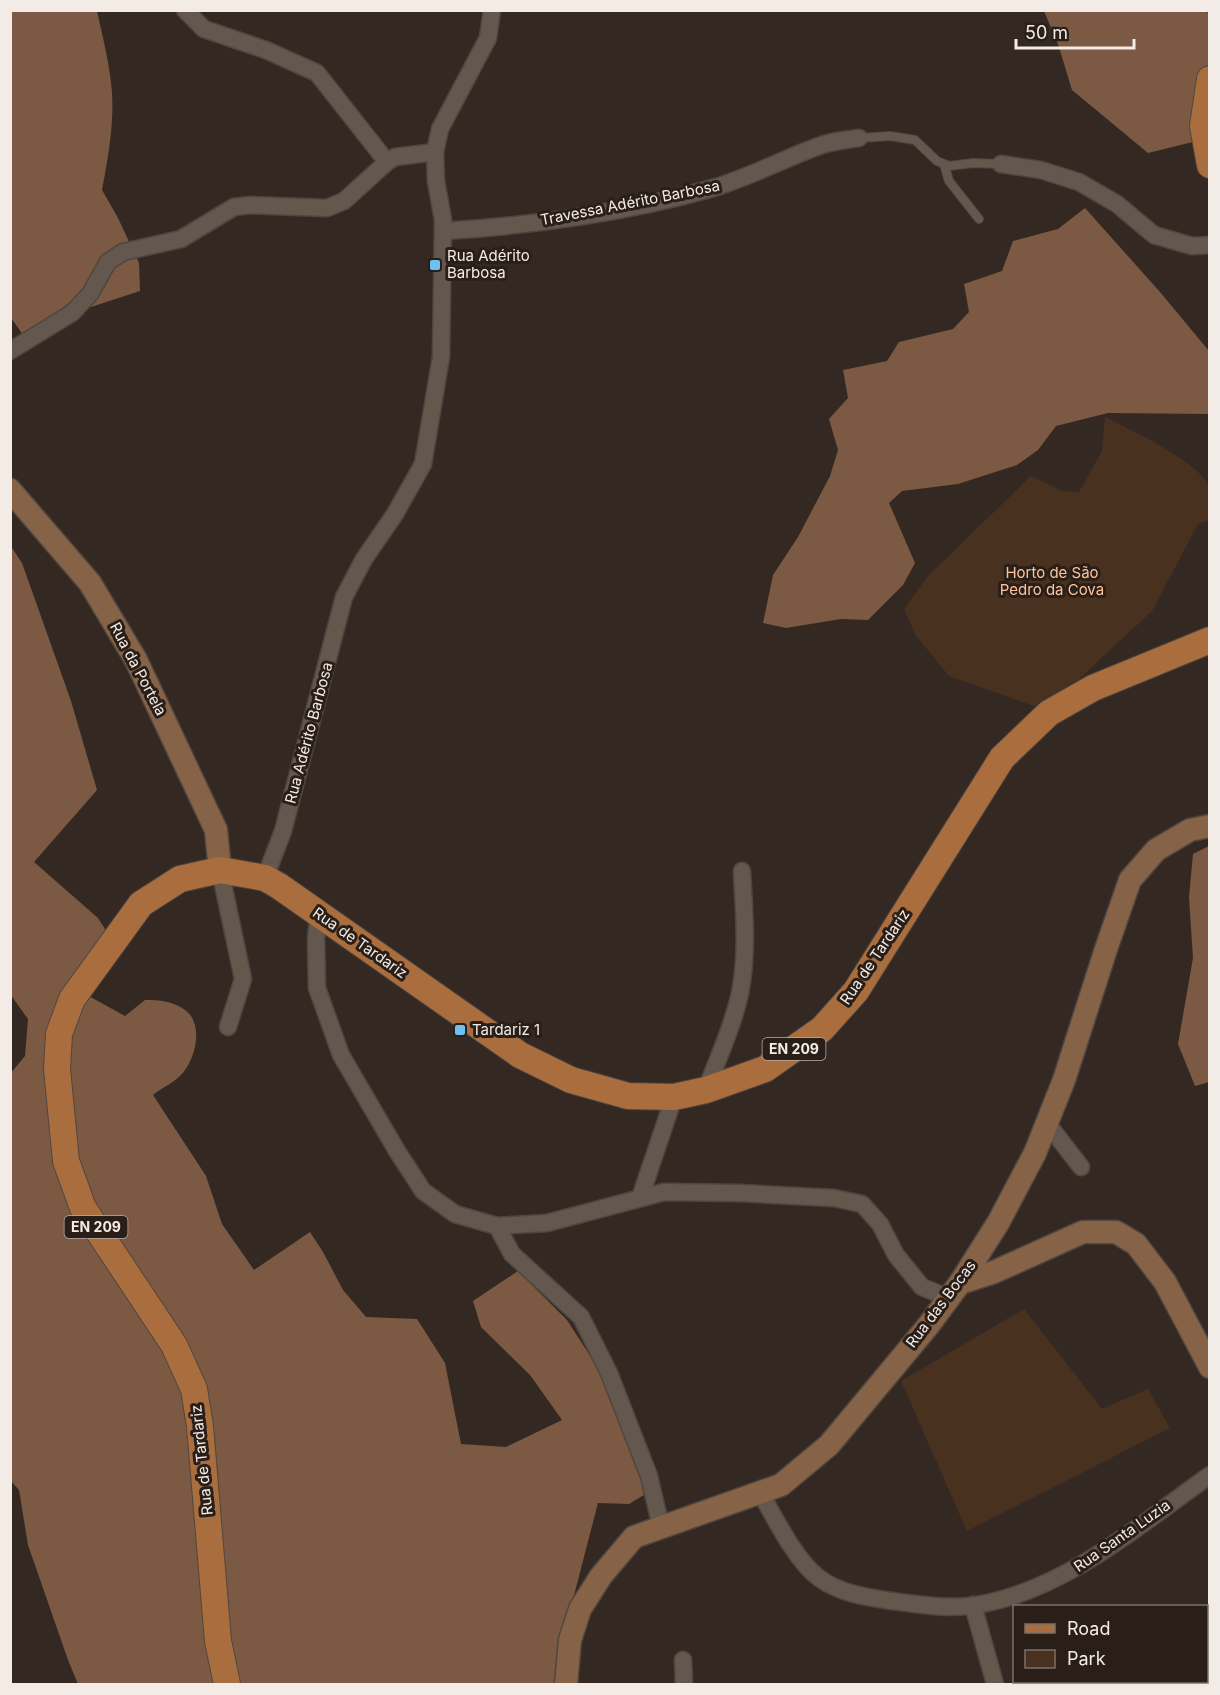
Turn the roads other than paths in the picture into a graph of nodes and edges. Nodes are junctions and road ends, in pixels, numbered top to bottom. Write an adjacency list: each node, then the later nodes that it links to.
1 (185, 10): 6 (street)
2 (492, 10): 5 (street, Rua Adérito Barbosa)
3 (1209, 79): 9 (main road)
4 (859, 138): 7 (lane, Travessa Adérito Barbosa); 11 (street, Travessa Adérito Barbosa)
5 (435, 152): 6 (street); 11 (street, Rua Adérito Barbosa)
6 (387, 162): 13 (street)
7 (944, 164): 8 (lane); 10 (lane)
8 (1001, 164): 12 (street)
9 (1209, 165)
10 (979, 219)
11 (443, 231): 19 (street, Rua Adérito Barbosa)
12 (1209, 245)
13 (13, 349)
14 (10, 490): 17 (street, Rua da Portela)
15 (1209, 640): 22 (main road, Rua de Tardariz / EN 209)
16 (1209, 826): 24 (street, Rua das Bocas)
17 (220, 870): 19 (main road, Rua de Tardariz / EN 209); 21 (street); 35 (main road, Rua de Tardariz / EN 209)
18 (742, 871): 22 (street)
19 (265, 878): 20 (main road, Rua de Tardariz / EN 209)
20 (319, 914): 23 (main road, Rua de Tardariz / EN 209); 27 (street)
21 (228, 1027)
22 (706, 1090): 23 (main road, Rua de Tardariz / EN 209)
23 (674, 1097): 26 (street)
24 (1047, 1123): 25 (street); 28 (street, Rua das Bocas)
25 (1081, 1167)
26 (640, 1198): 27 (street); 28 (street)
27 (497, 1226): 32 (street)
28 (954, 1290): 29 (street); 31 (street, Rua das Bocas)
29 (1209, 1367)
30 (1209, 1474): 33 (street, Rua Santa Luzia)
31 (760, 1492): 32 (street, Rua das Bocas); 33 (street, Rua Santa Luzia)
32 (661, 1527): 36 (street, Rua das Bocas)
33 (973, 1605): 38 (street)
34 (683, 1660): 37 (street)
35 (227, 1684)
36 (566, 1684)
37 (684, 1684)
38 (995, 1684)

